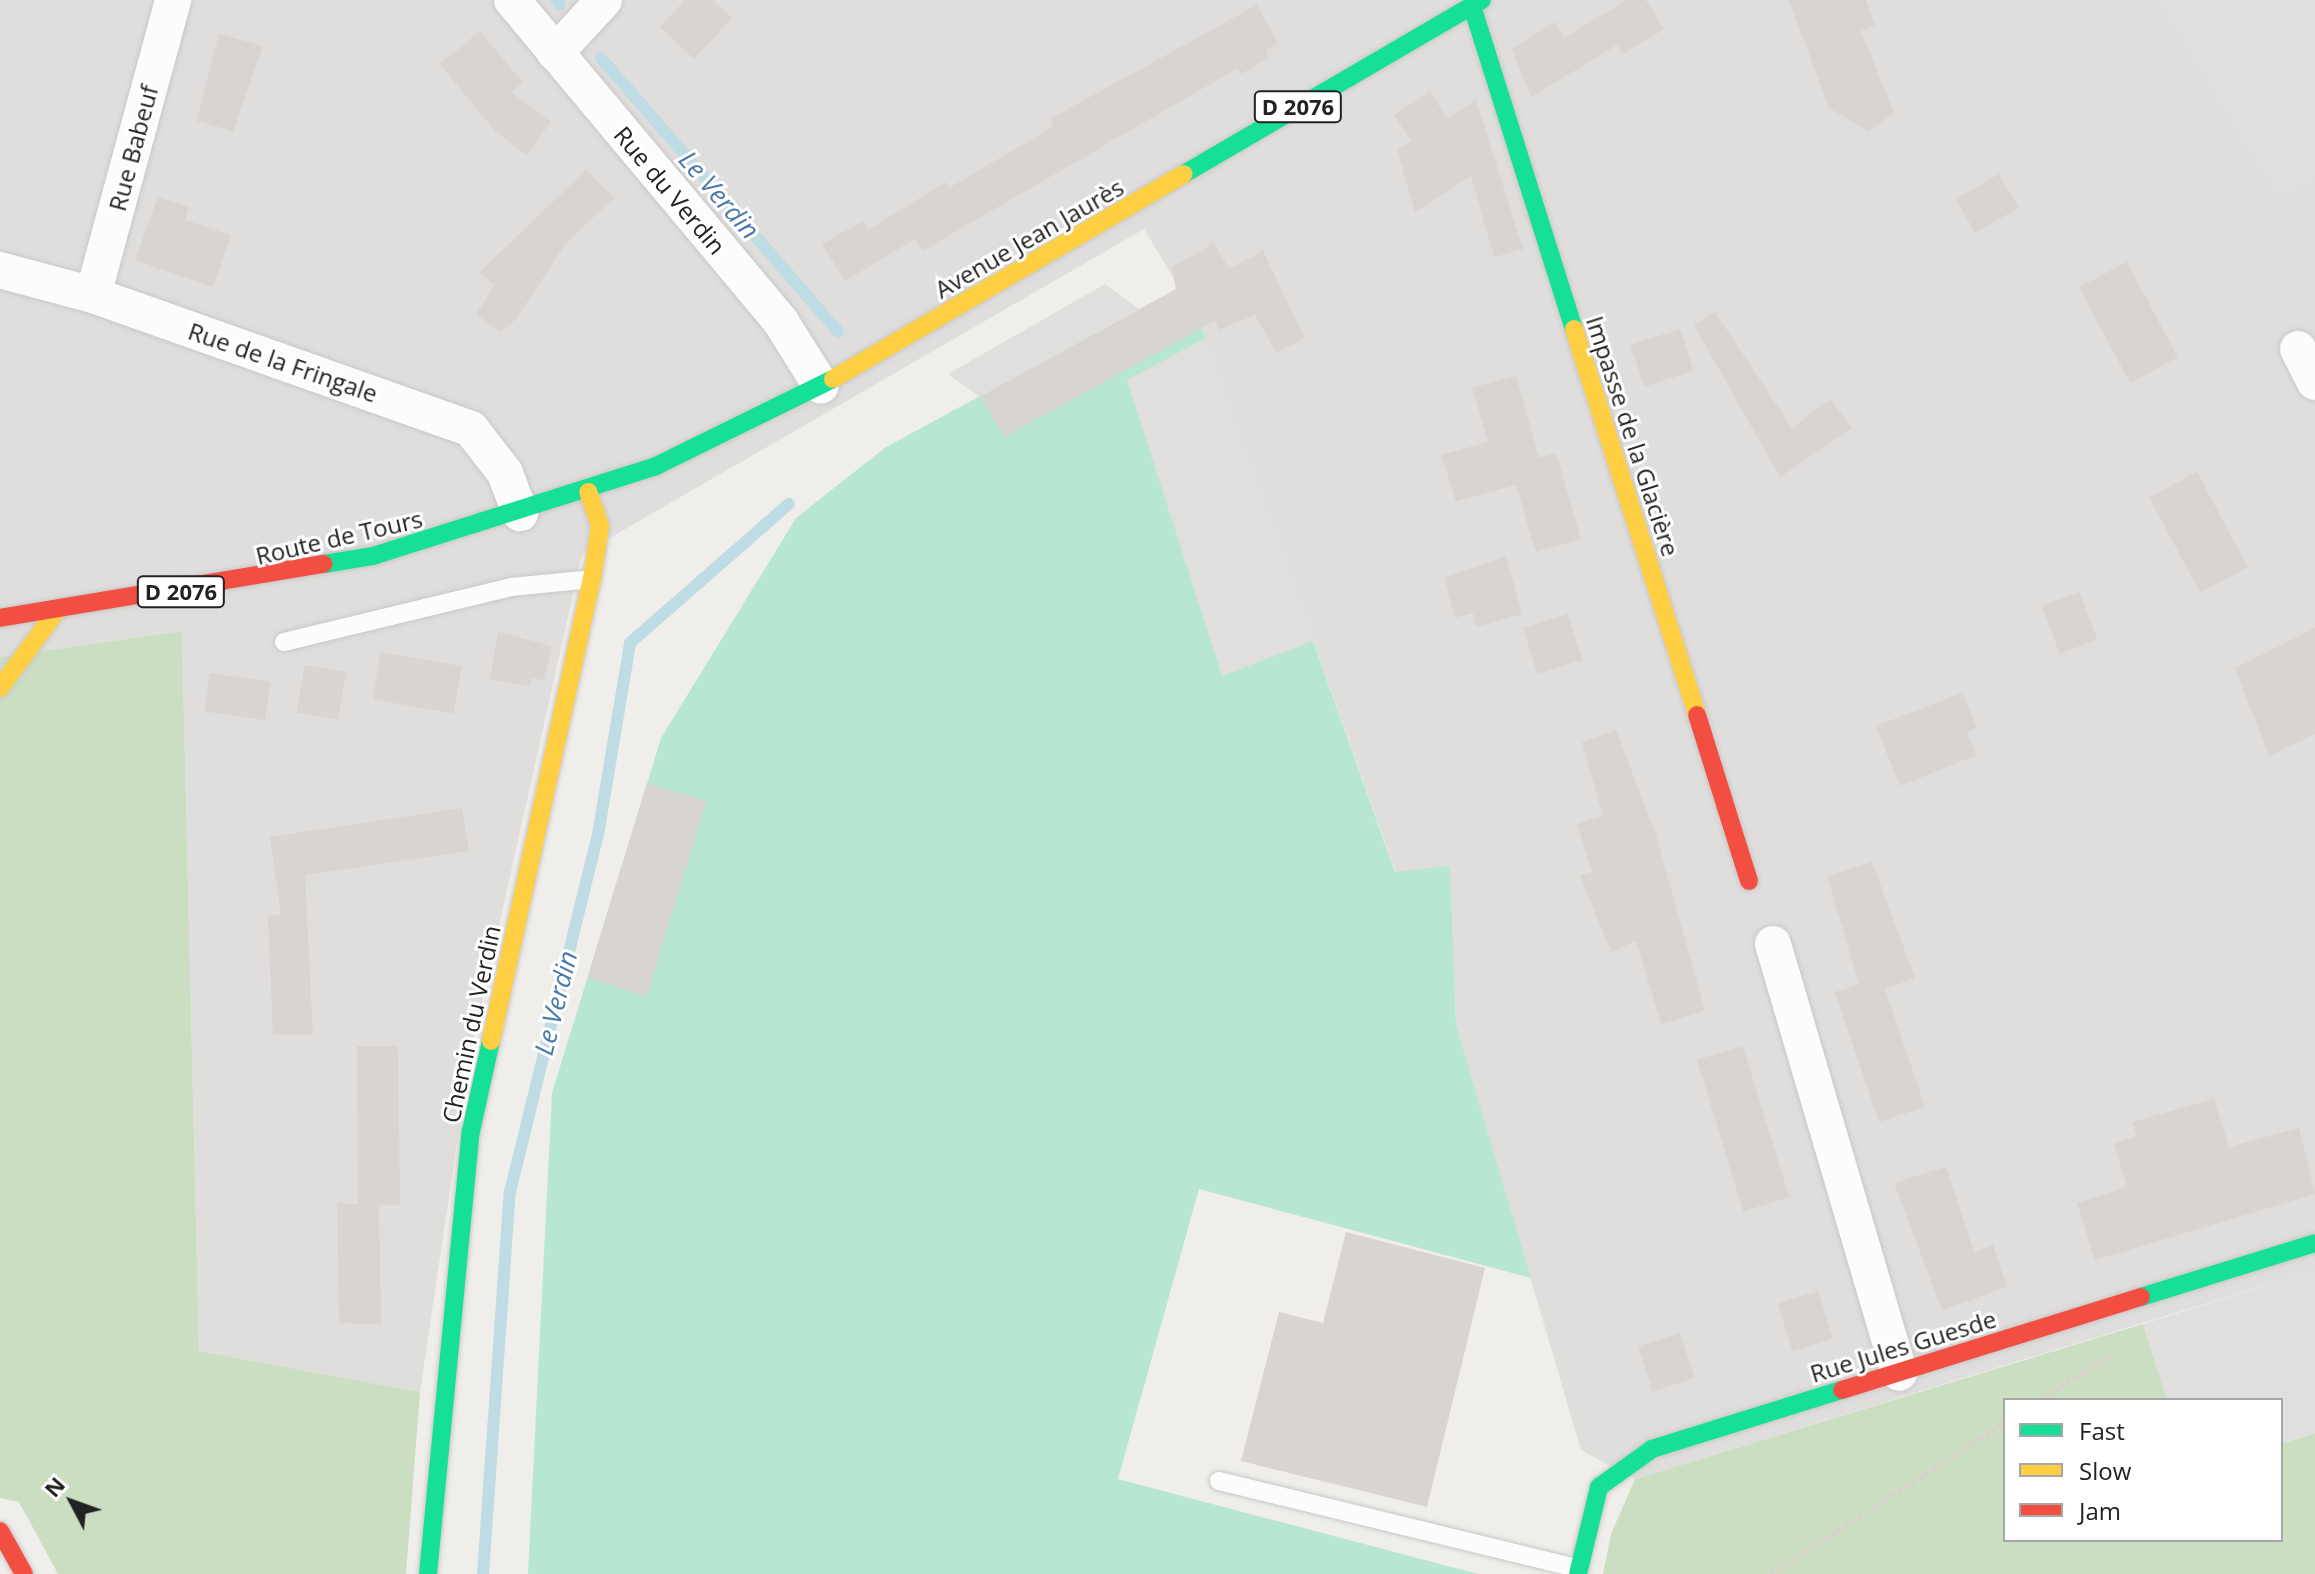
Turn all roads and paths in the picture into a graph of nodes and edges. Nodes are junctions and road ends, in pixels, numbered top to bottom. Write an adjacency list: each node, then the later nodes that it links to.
1 (173, 0): 7 (street, Rue Babeuf)
2 (512, 0): 5 (street, Rue du Verdin)
3 (604, 0): 5 (street)
4 (1477, 3): 10 (main road, Avenue Jean Jaurès / D 2076); 18 (main road, Impasse de la Glacière)
5 (555, 53): 10 (street, Rue du Verdin)
6 (0, 270): 7 (street, Rue de la Fringale)
7 (93, 295): 12 (street, Rue de la Fringale)
8 (2298, 349): 9 (street)
9 (2315, 382)
10 (821, 386): 11 (main road, Avenue Jean Jaurès / D 2076)
11 (588, 492): 12 (main road, Route de Tours / D 2076); 13 (main road, Chemin du Verdin)
12 (520, 513): 14 (main road, Route de Tours / D 2076)
13 (592, 579): 16 (lane); 27 (main road, Chemin du Verdin)
14 (57, 610): 15 (main road, Route de Tours / D 2076); 17 (main road)
15 (0, 618)
16 (284, 642)
17 (0, 688)
18 (1749, 881)
19 (1773, 944): 21 (street)
20 (2315, 1243): 21 (main road, Rue Jules Guesde)
21 (1899, 1373): 25 (main road, Rue Jules Guesde)
22 (2003, 1423): 28 (path)
23 (1219, 1481): 25 (lane)
24 (1, 1536): 26 (main road)
25 (1579, 1571)
26 (24, 1574)
27 (428, 1574)
28 (1771, 1574)

